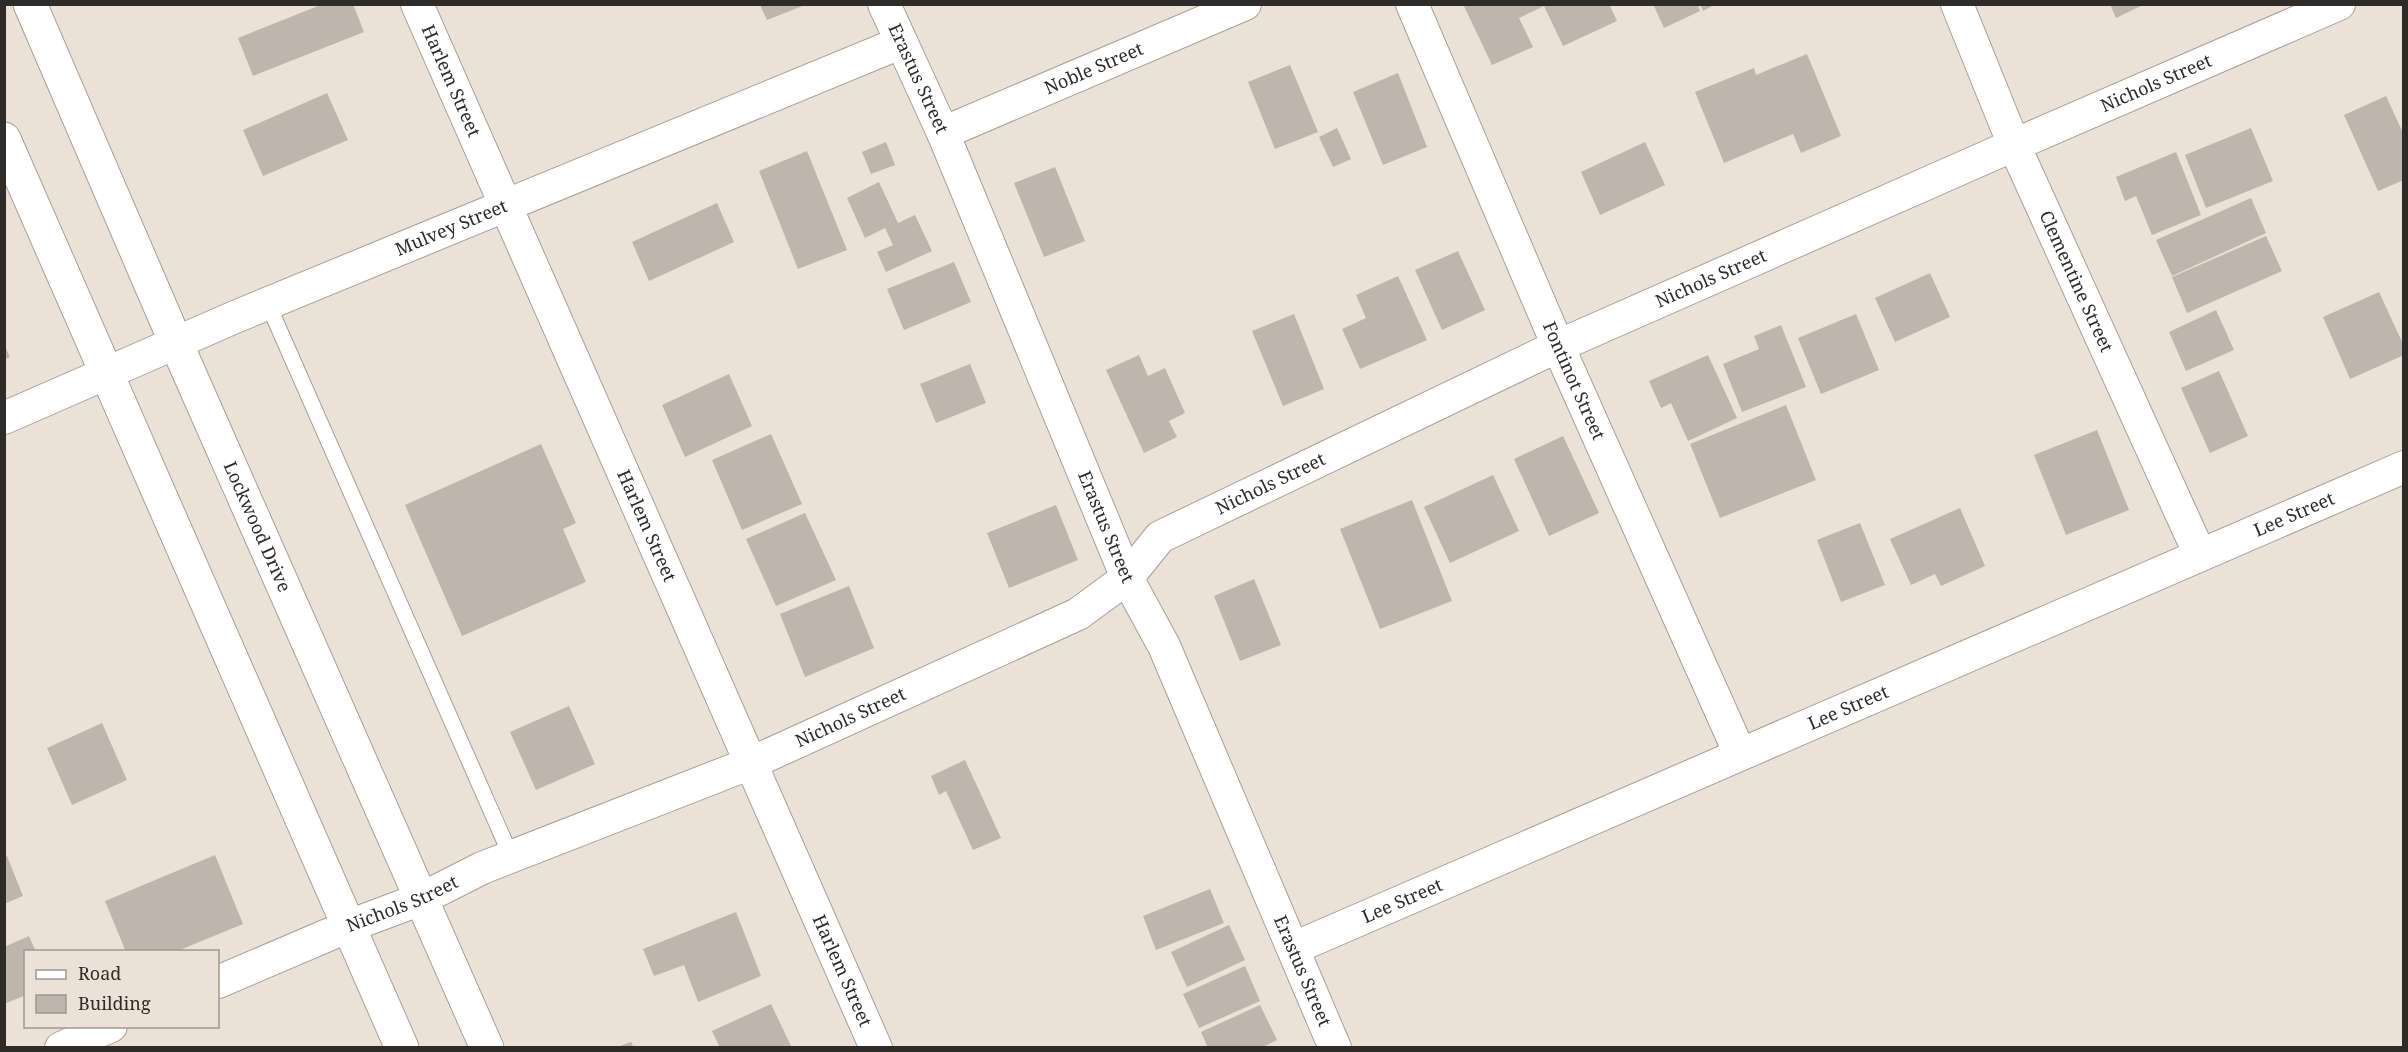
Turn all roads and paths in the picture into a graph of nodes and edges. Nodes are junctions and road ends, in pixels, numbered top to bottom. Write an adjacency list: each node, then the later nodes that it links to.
1 (30, 4): 14 (main road, Lockwood Drive)
2 (417, 4): 12 (street, Harlem Street)
3 (884, 4): 8 (street, Erastus Street)
4 (1245, 4): 9 (street, Noble Street)
5 (1412, 4): 15 (street, Fontinot Street)
6 (1957, 4): 11 (street, Clementine Street)
7 (2339, 4): 11 (street, Nichols Street)
8 (900, 43): 9 (street, Erastus Street); 12 (street, Mulvey Street)
9 (943, 133): 20 (street, Erastus Street)
10 (4, 140): 16 (main road)
11 (2014, 145): 15 (street, Nichols Street); 19 (street, Clementine Street)
12 (507, 206): 13 (street, Mulvey Street); 22 (street, Harlem Street)
13 (268, 304): 14 (street, Mulvey Street); 23 (lane)
14 (176, 343): 16 (street, Mulvey Street); 24 (main road, Lockwood Drive)
15 (1558, 346): 20 (street, Nichols Street); 21 (street, Fontinot Street)
16 (106, 374): 17 (street, Mulvey Street); 25 (main road)
17 (4, 418)
18 (2403, 467): 19 (street, Lee Street)
19 (2200, 555): 21 (street, Lee Street)
20 (1127, 578): 22 (street, Nichols Street); 26 (street, Erastus Street)
21 (1740, 754): 26 (street, Lee Street)
22 (751, 763): 23 (street, Nichols Street); 32 (street, Harlem Street)
23 (512, 856): 24 (street, Nichols Street)
24 (421, 899): 25 (street, Nichols Street); 31 (main road, Lockwood Drive)
25 (349, 926): 27 (street, Nichols Street); 30 (main road)
26 (1294, 948): 33 (street, Erastus Street)
27 (219, 982)
28 (106, 1028): 29 (street)
29 (61, 1047)
30 (402, 1047)
31 (487, 1047)
32 (876, 1047)
33 (1335, 1047)

